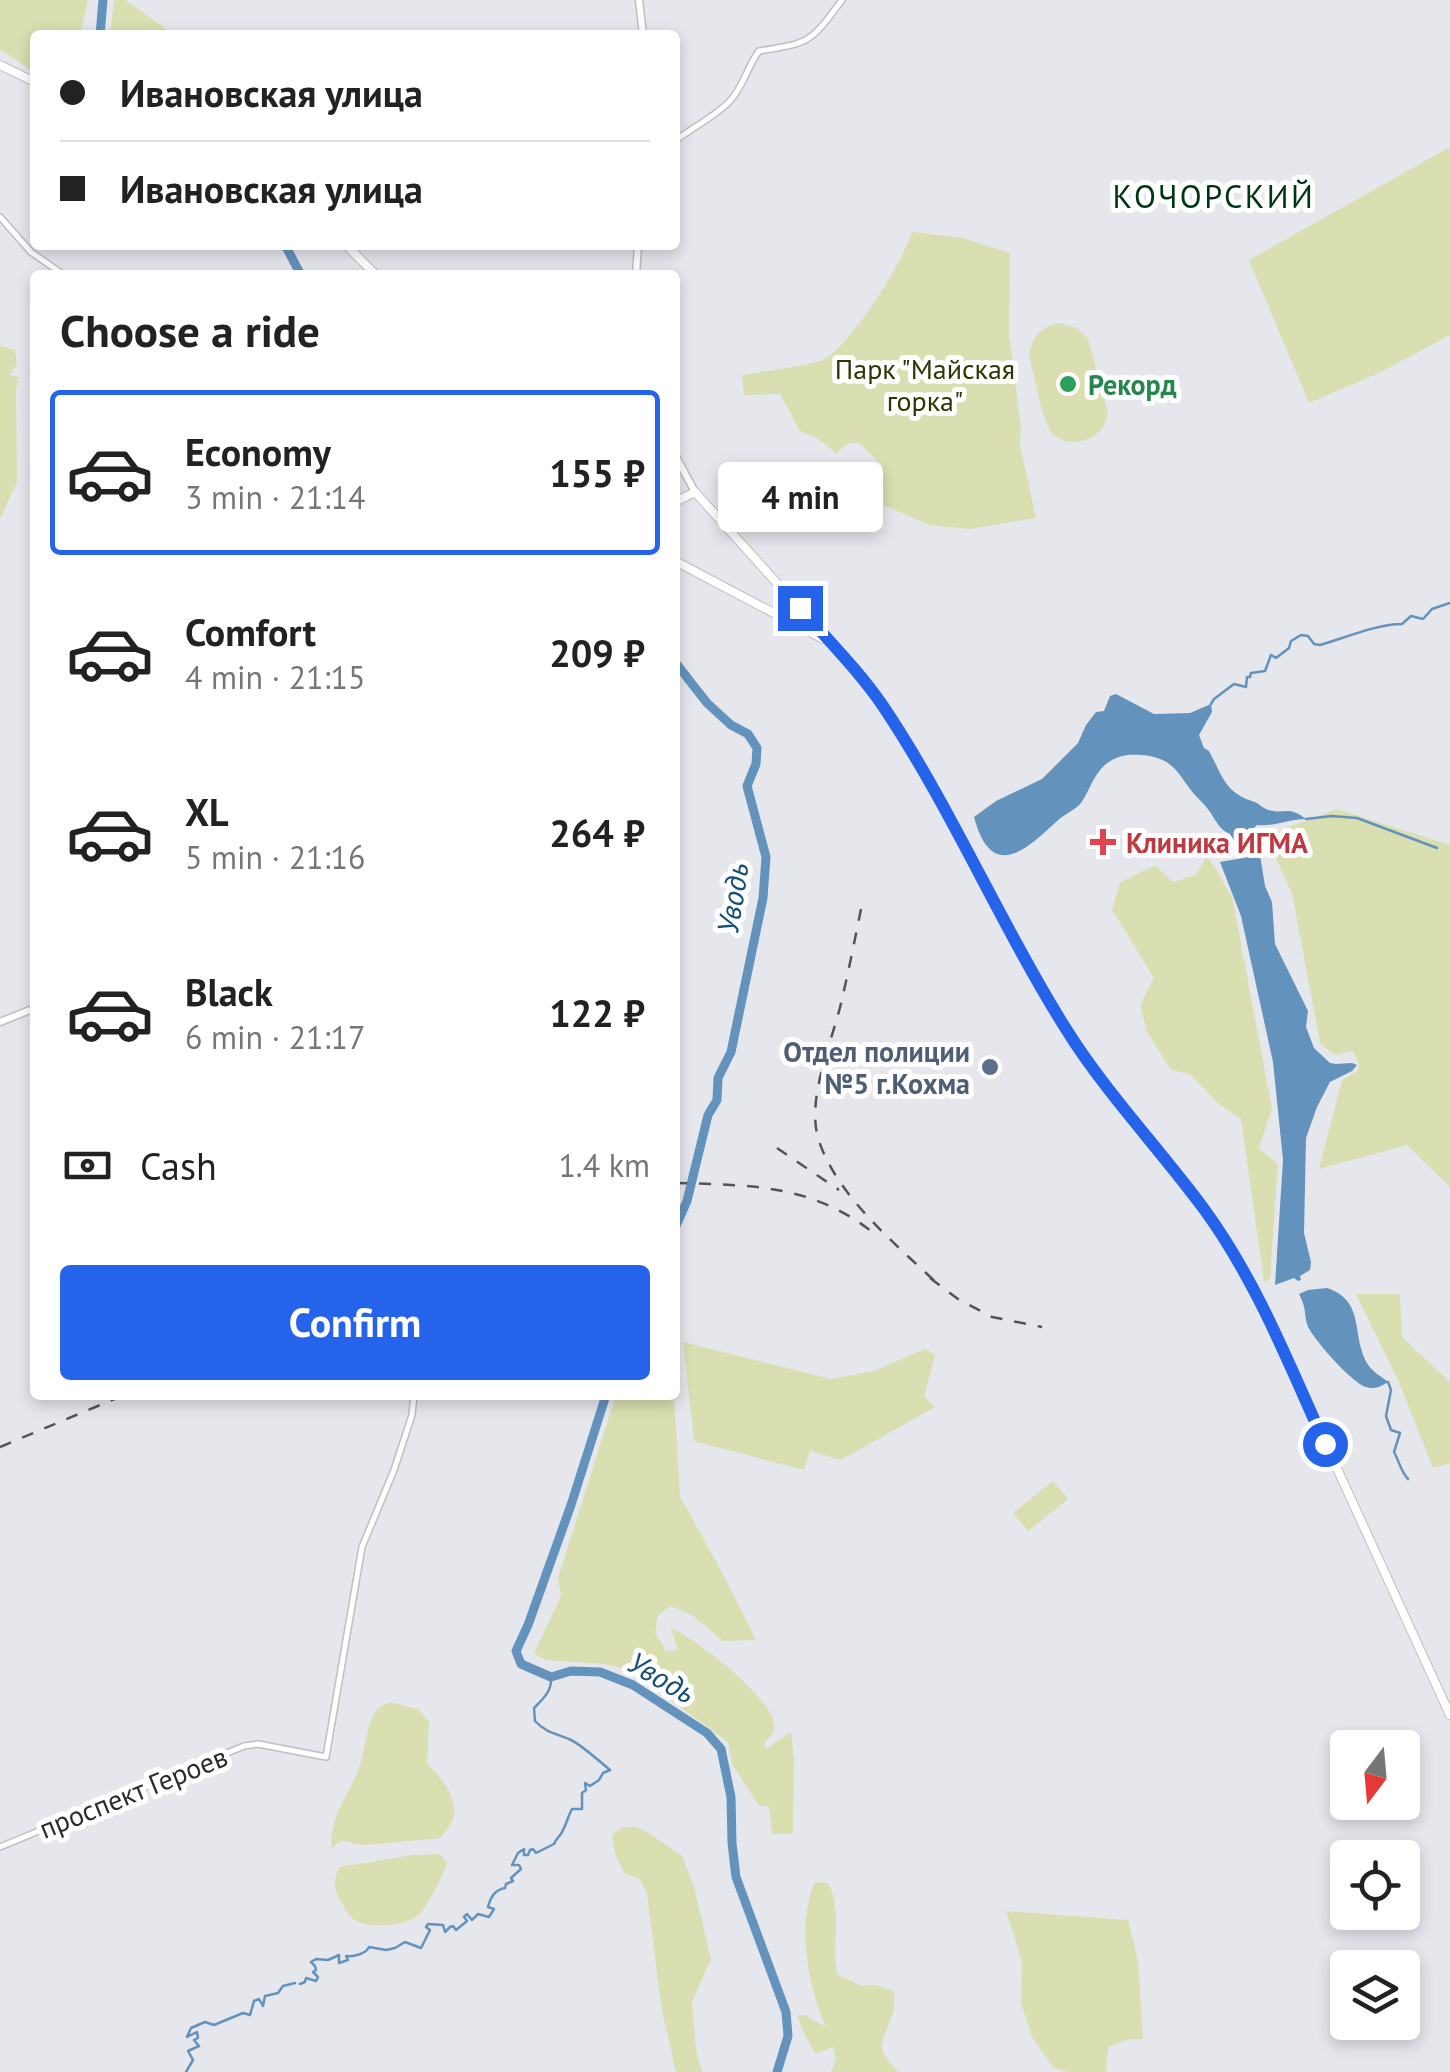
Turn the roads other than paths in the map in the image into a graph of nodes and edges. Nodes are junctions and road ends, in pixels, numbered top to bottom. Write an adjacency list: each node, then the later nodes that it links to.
1 (639, 0): 3 (main road)
2 (842, 0): 6 (street)
3 (642, 30)
4 (0, 65): 5 (main road)
5 (30, 80)
6 (680, 137)
7 (0, 218): 9 (street)
8 (351, 250): 10 (main road)
9 (57, 270)
10 (371, 270)
11 (680, 464): 12 (main road)
12 (695, 492): 13 (main road); 15 (main road)
13 (680, 500)
14 (680, 564): 16 (main road)
15 (800, 608): 16 (main road); 17 (main road)
16 (788, 619): 17 (main road)
17 (831, 644): 21 (main road)
18 (30, 1010): 19 (main road)
19 (0, 1022)
20 (414, 1400): 22 (street, проспект Героев)
21 (1450, 1716)
22 (0, 1847)

